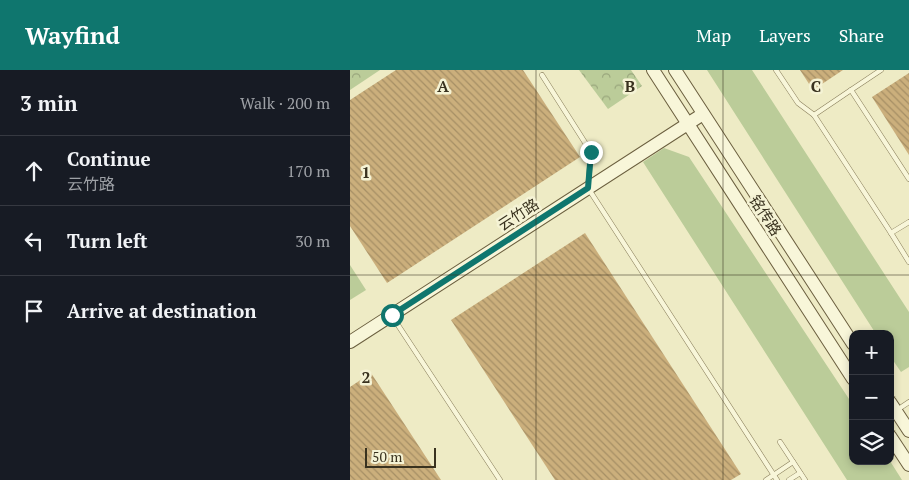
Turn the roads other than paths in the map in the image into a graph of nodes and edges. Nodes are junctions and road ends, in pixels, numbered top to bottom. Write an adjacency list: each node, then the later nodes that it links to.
1 (653, 70): 9 (main road, 铭传路)
2 (674, 70): 7 (main road, 铭传路)
3 (776, 70): 8 (lane)
4 (881, 70): 6 (lane)
5 (542, 75): 11 (lane)
6 (851, 90): 8 (lane); 10 (lane)
7 (703, 114): 9 (main road, 云竹路); 16 (main road, 铭传路)
8 (814, 115): 13 (lane)
9 (687, 124): 11 (main road, 云竹路); 18 (main road, 铭传路)
10 (909, 180)
11 (588, 188): 15 (main road, 云竹路); 28 (lane)
12 (909, 222): 13 (lane)
13 (891, 233): 14 (lane)
14 (909, 262)
15 (392, 315): 17 (main road, 云竹路); 29 (lane)
16 (849, 338)
17 (350, 342)
18 (850, 375)
19 (909, 402): 20 (lane)
20 (894, 406)
21 (894, 408): 22 (main road)
22 (909, 431)
23 (780, 442): 25 (lane)
24 (894, 442): 26 (main road)
25 (794, 462): 27 (lane); 28 (lane)
26 (909, 465)
27 (800, 473): 32 (lane); 33 (lane)
28 (774, 475): 30 (lane); 31 (lane)
29 (500, 480)
30 (766, 480)
31 (777, 480)
32 (790, 480)
33 (805, 480)

